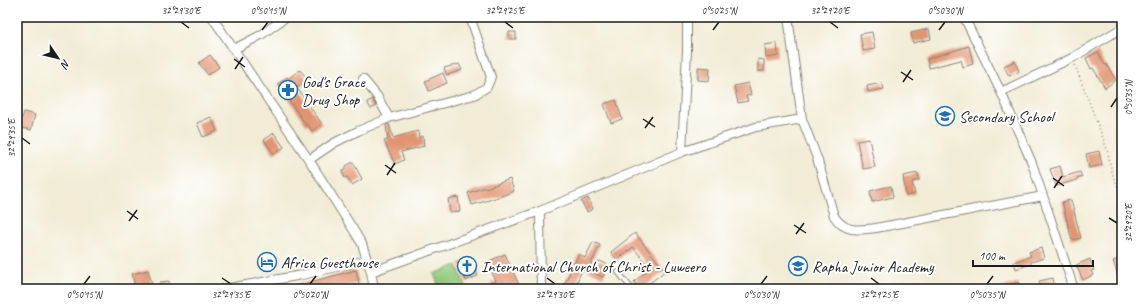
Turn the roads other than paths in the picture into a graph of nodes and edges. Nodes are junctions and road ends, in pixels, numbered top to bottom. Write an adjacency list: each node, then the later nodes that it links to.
1 (212, 17): 8 (street)
2 (286, 17): 8 (street)
3 (470, 17): 11 (street)
4 (687, 17): 13 (street)
5 (788, 17): 12 (street)
6 (964, 17): 10 (street)
7 (1122, 28): 10 (street)
8 (234, 49): 14 (street)
9 (363, 79): 11 (street)
10 (1001, 92): 15 (street)
11 (389, 118): 14 (street)
12 (802, 119): 13 (street); 15 (street)
13 (682, 152): 16 (street)
14 (310, 160): 17 (street)
15 (1044, 196): 24 (street)
16 (540, 211): 18 (street); 22 (street)
17 (367, 260): 18 (street); 20 (street)
18 (371, 272): 21 (street)
19 (618, 272): 23 (lane)
20 (223, 289)
21 (374, 289)
22 (541, 289)
23 (632, 289)
24 (1074, 289)

